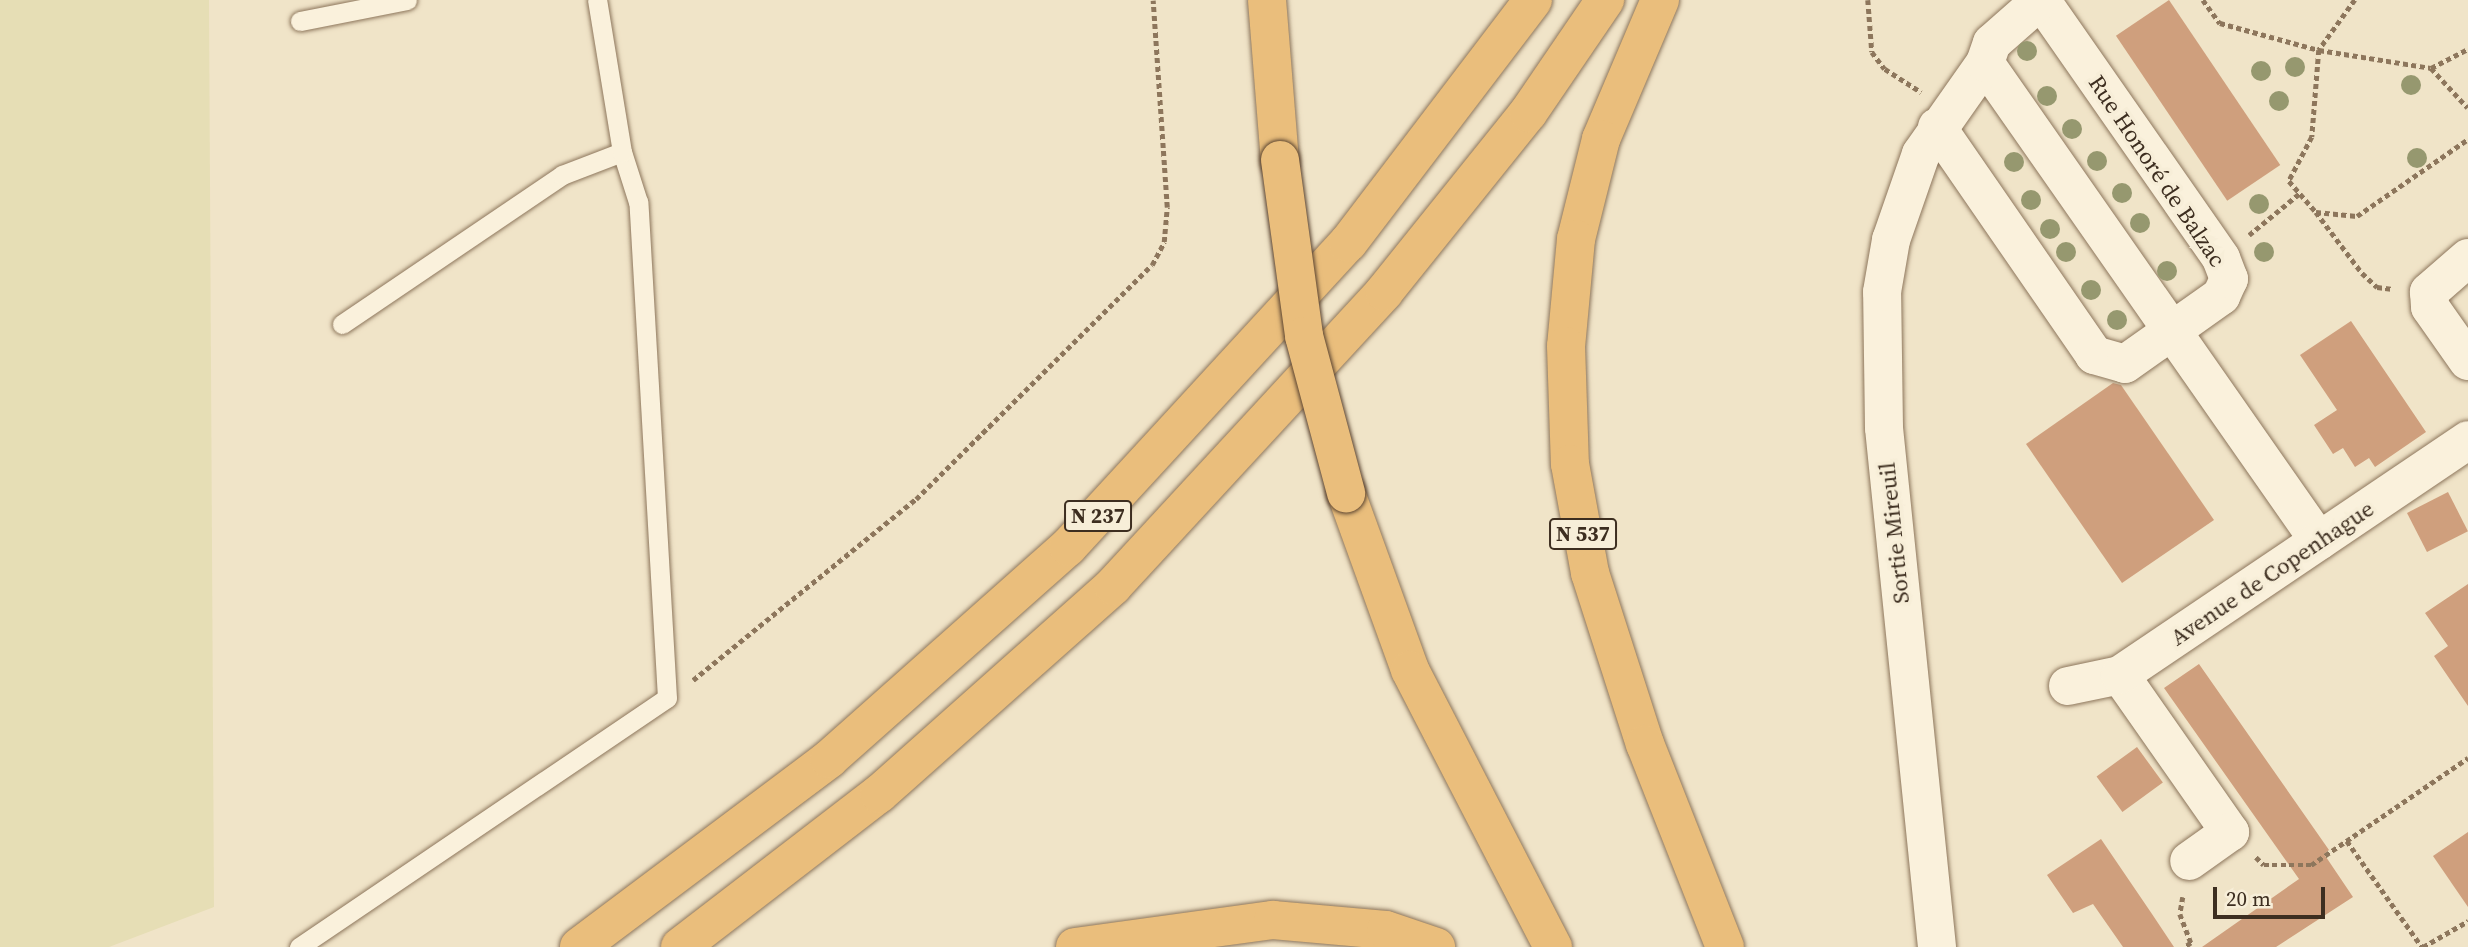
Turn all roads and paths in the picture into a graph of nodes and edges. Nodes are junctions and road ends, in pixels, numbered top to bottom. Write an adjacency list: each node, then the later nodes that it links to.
1 (407, 0): 12 (lane)
2 (597, 0): 20 (lane)
3 (1153, 0): 33 (path)
4 (1267, 0): 44 (highway, bridge)
5 (1533, 0): 40 (highway, N 237)
6 (1605, 0): 41 (highway, N 237)
7 (1660, 0): 45 (highway, N 537)
8 (1868, 0): 18 (path)
9 (2041, 0): 15 (street, Sortie Mireuil); 23 (street, Rue Honoré de Balzac)
10 (2203, 0): 14 (path)
11 (2355, 0): 14 (path)
12 (300, 21)
13 (2468, 49): 16 (path)
14 (2319, 50): 16 (path); 21 (path)
15 (1985, 63): 18 (street, Sortie Mireuil); 27 (street)
16 (2431, 68): 17 (path)
17 (2468, 108)
18 (1943, 118): 27 (street, Rue Honoré de Balzac); 46 (street, Sortie Mireuil)
19 (2468, 139): 22 (path)
20 (622, 152): 26 (lane); 33 (lane)
21 (2300, 193): 22 (path); 23 (path)
22 (2316, 212): 25 (path)
23 (2221, 258): 27 (street, Rue Honoré de Balzac)
24 (2468, 258): 25 (street)
25 (2429, 292): 28 (street)
26 (342, 324)
27 (2176, 332): 30 (street)
28 (2468, 361)
29 (2468, 440): 30 (street, Avenue de Copenhague)
30 (2319, 541): 31 (street, Avenue de Copenhague)
31 (2120, 675): 32 (street, Avenue de Copenhague); 35 (street)
32 (2067, 686)
33 (667, 698): 39 (lane)
34 (2468, 758): 36 (path)
35 (2230, 832): 36 (path); 37 (street)
36 (2347, 841): 48 (path)
37 (2189, 861): 47 (path)
38 (2468, 921): 48 (path)
39 (299, 947)
40 (579, 947)
41 (680, 947)
42 (1075, 947): 43 (highway)
43 (1436, 947)
44 (1553, 947)
45 (1725, 947)
46 (1937, 947)
47 (2185, 947)
48 (2422, 947)

